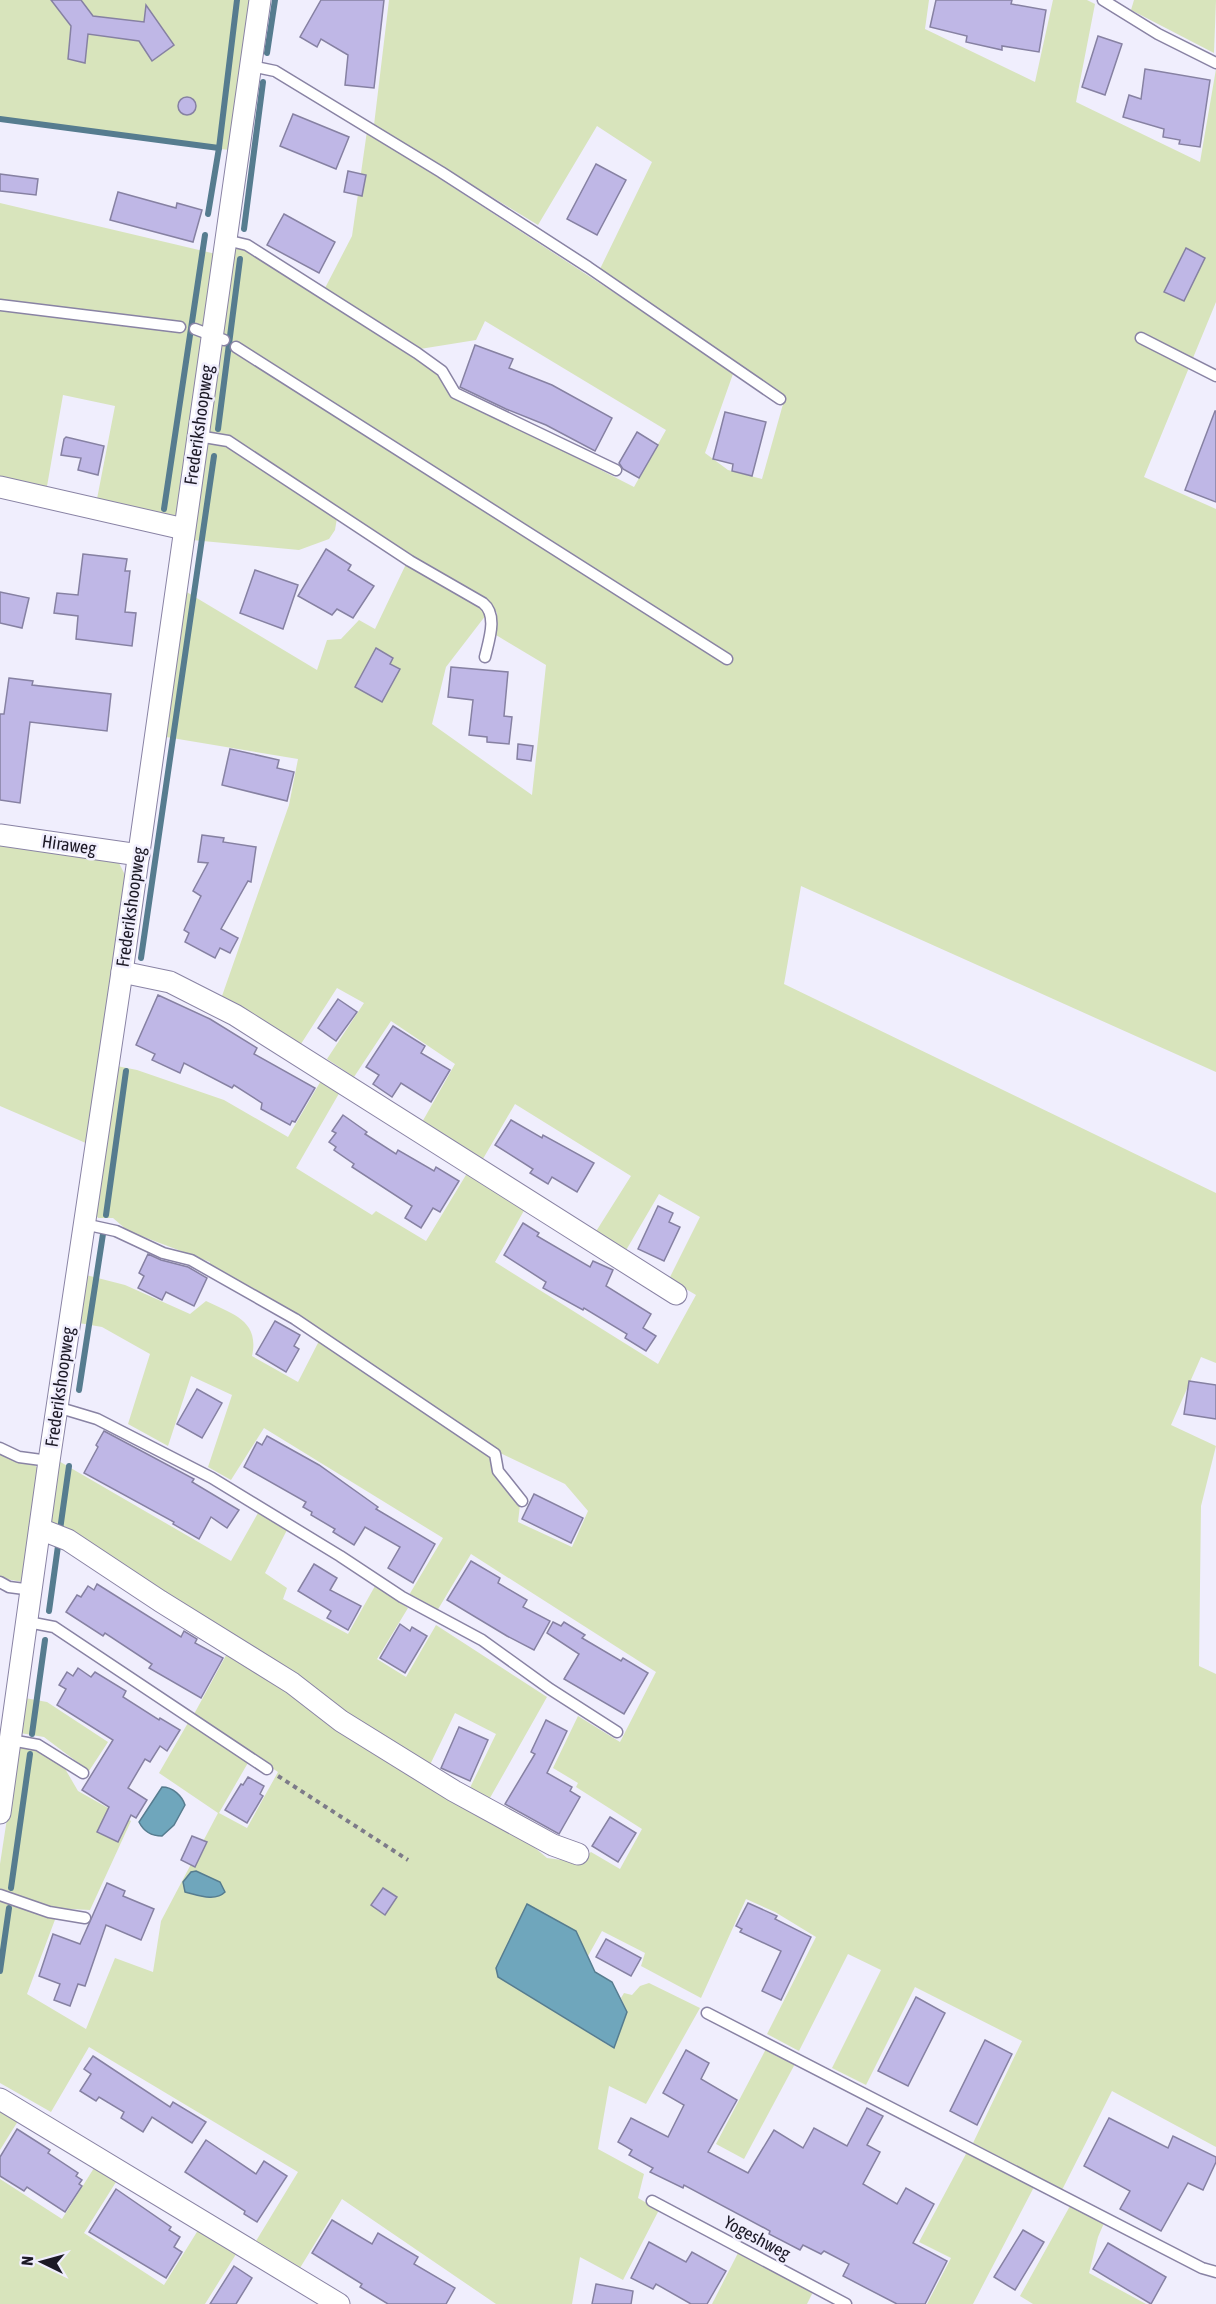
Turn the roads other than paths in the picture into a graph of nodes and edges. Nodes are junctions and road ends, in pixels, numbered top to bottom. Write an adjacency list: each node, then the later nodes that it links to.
1 (260, 0): 4 (street, Frederikshoopweg)
2 (1103, 0): 3 (lane)
3 (1216, 63)
4 (250, 66): 5 (street, Frederikshoopweg); 11 (lane)
5 (226, 240): 12 (street, Frederikshoopweg); 13 (lane)
6 (0, 305): 7 (lane)
7 (180, 327)
8 (1141, 338): 10 (lane)
9 (236, 347): 17 (lane)
10 (1216, 376)
11 (780, 399)
12 (198, 436): 15 (street, Frederikshoopweg); 16 (lane)
13 (616, 470)
14 (0, 487): 15 (street)
15 (184, 529): 19 (street, Frederikshoopweg)
16 (485, 657)
17 (727, 659)
18 (0, 835): 19 (street, Hiraweg)
19 (139, 855): 20 (street, Frederikshoopweg)
20 (122, 972): 21 (street, Frederikshoopweg); 22 (street)
21 (84, 1224): 23 (street, Frederikshoopweg); 26 (lane)
22 (676, 1294)
23 (57, 1407): 25 (street, Frederikshoopweg); 31 (lane)
24 (0, 1448): 25 (lane)
25 (49, 1461): 27 (street, Frederikshoopweg)
26 (522, 1501)
27 (40, 1529): 29 (street, Frederikshoopweg); 36 (street)
28 (0, 1582): 29 (lane)
29 (32, 1590): 30 (street, Frederikshoopweg)
30 (27, 1622): 32 (street, Frederikshoopweg); 33 (lane)
31 (617, 1732)
32 (11, 1740): 34 (lane); 35 (street, Frederikshoopweg)
33 (267, 1769)
34 (83, 1773)
35 (0, 1813)
36 (578, 1854)
37 (0, 1895): 38 (lane)
38 (85, 1918)
39 (707, 2013): 42 (lane)
40 (0, 2099): 43 (street)
41 (652, 2201): 44 (lane, Yogeshweg)
42 (1216, 2272)
43 (339, 2304)
44 (846, 2304)

